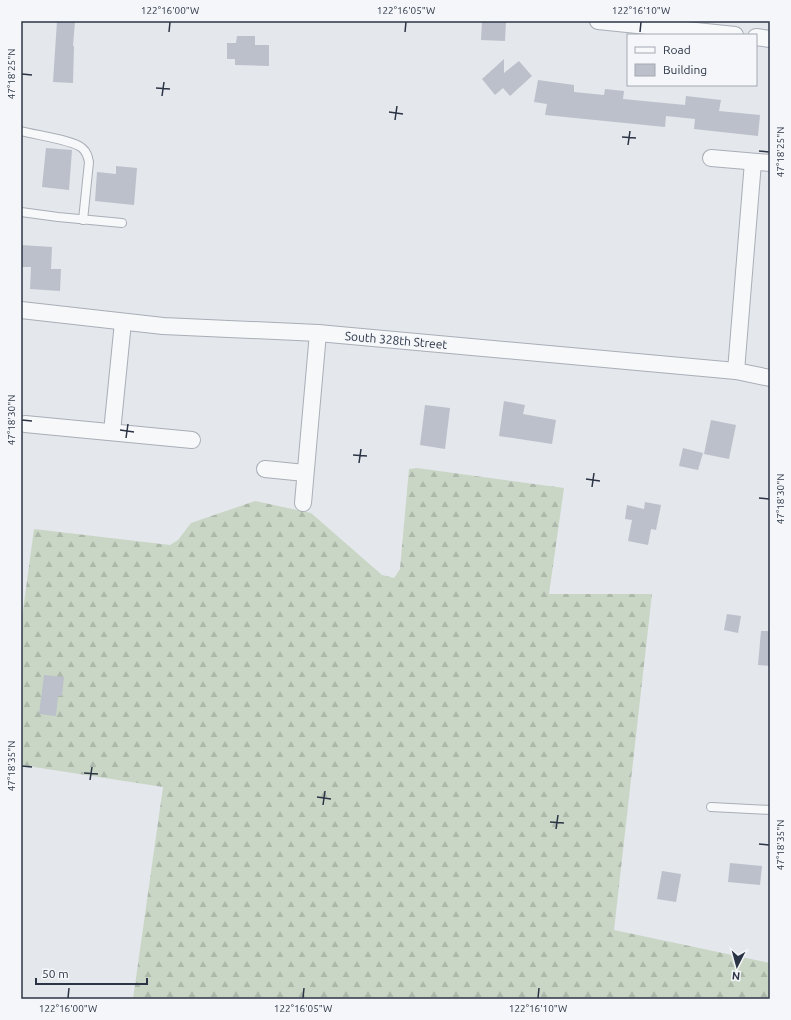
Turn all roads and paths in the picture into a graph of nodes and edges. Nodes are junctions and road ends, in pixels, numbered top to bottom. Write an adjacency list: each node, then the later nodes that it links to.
1 (598, 21): 2 (street)
2 (725, 34)
3 (757, 37): 4 (street)
4 (770, 39)
5 (21, 131): 10 (lane)
6 (711, 158): 7 (street)
7 (753, 162): 8 (street); 15 (street)
8 (770, 163)
9 (21, 212): 10 (lane)
10 (83, 220): 11 (lane)
11 (122, 223)
12 (21, 310): 13 (street, South 328th Street)
13 (123, 322): 14 (street, South 328th Street); 18 (street)
14 (318, 333): 15 (street, South 328th Street); 21 (street)
15 (736, 371): 16 (street, South 328th Street)
16 (770, 378)
17 (25, 424): 18 (street)
18 (112, 432): 19 (street)
19 (192, 440)
20 (265, 469): 21 (street)
21 (305, 473): 22 (street)
22 (303, 503)
23 (711, 807): 24 (lane)
24 (770, 810)

